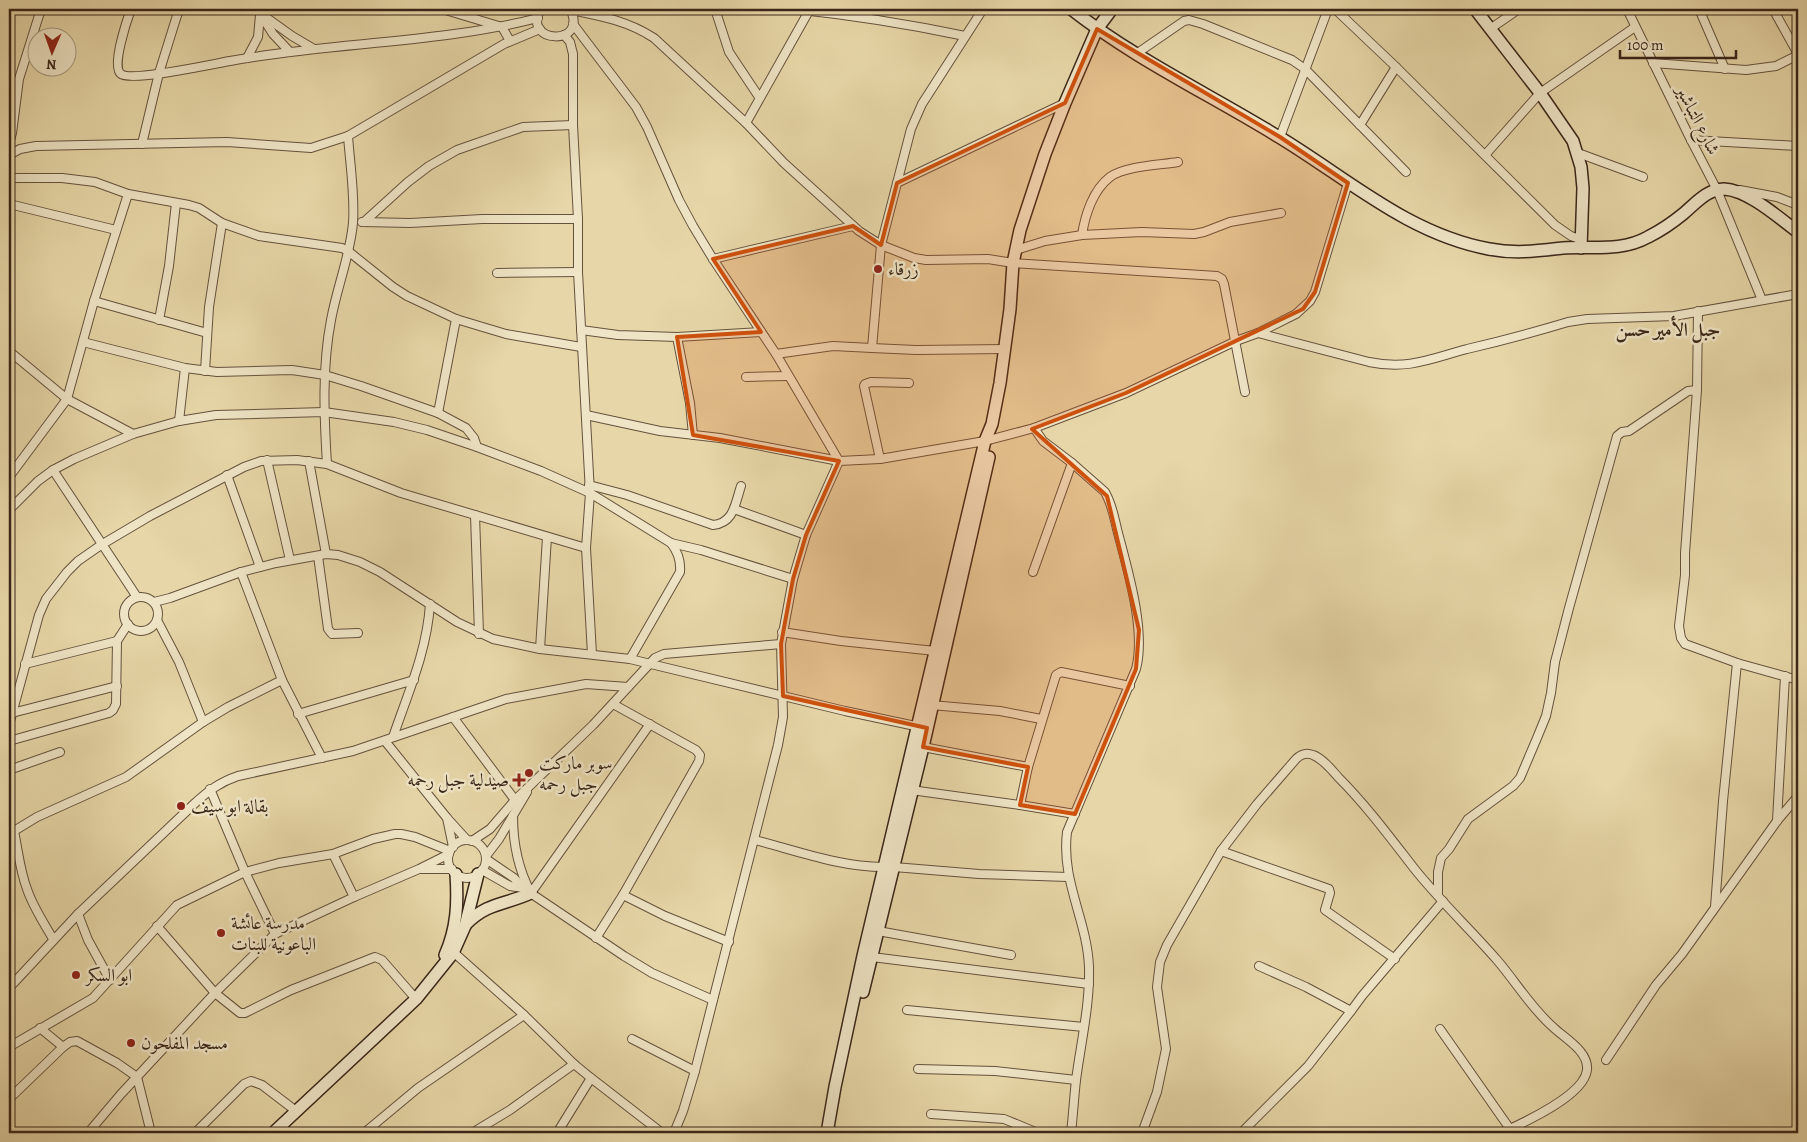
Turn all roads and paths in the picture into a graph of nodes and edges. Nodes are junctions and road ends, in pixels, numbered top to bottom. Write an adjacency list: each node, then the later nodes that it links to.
1 (41, 9): 49 (street)
2 (131, 9): 39 (street)
3 (179, 9): 39 (street)
4 (442, 9): 22 (street)
5 (570, 9): 21 (street); 43 (street)
6 (715, 9): 41 (street)
7 (793, 9): 18 (street)
8 (983, 9): 28 (street)
9 (1071, 9): 25 (street)
10 (1112, 9): 25 (street)
11 (1328, 9): 37 (street)
12 (1335, 9): 36 (street)
13 (1475, 9): 26 (street)
14 (1519, 9): 26 (street)
15 (1627, 9): 23 (street, شارع التباشير)
16 (1699, 9): 38 (street)
17 (1773, 9): 33 (street)
18 (809, 10): 28 (street); 41 (street)
19 (259, 11): 30 (street); 31 (street); 34 (street)
20 (538, 12): 22 (street); 24 (street)
21 (573, 24): 27 (street); 80 (street)
22 (502, 27): 29 (street); 30 (street)
23 (1635, 28): 35 (street, شارع التباشير); 40 (street)
24 (540, 29): 27 (street); 29 (street)
25 (1097, 29): 32 (street); 42 (street)
26 (1490, 29): 40 (street)
27 (564, 35): 45 (street)
28 (965, 36): 60 (street)
29 (510, 41): 46 (street)
30 (314, 48): 31 (street)
31 (290, 52): 34 (street)
32 (1136, 54): 37 (street); 47 (street)
33 (1798, 54): 38 (street)
34 (247, 58): 39 (street)
35 (1653, 63): 38 (street); 48 (street, شارع التباشير)
36 (1396, 67): 44 (street); 54 (street)
37 (1305, 69): 44 (street); 47 (street)
38 (1725, 69)
39 (159, 73): 50 (street)
40 (1540, 93): 52 (street); 54 (street)
41 (759, 96): 43 (street)
42 (1065, 103): 60 (street); 78 (street)
43 (746, 123): 72 (street)
44 (1360, 124): 56 (street)
45 (573, 125): 68 (street); 69 (street)
46 (348, 136): 50 (street); 71 (street)
47 (1280, 137): 59 (street)
48 (1691, 140): 51 (street); 61 (street, شارع التباشير)
49 (9, 144)
50 (142, 144): 53 (street)
51 (1798, 146)
52 (1578, 153): 57 (street); 76 (street)
53 (9, 155)
54 (1485, 155): 76 (street)
55 (1178, 162): 75 (street)
56 (1406, 172)
57 (1643, 177)
58 (9, 178): 63 (street)
59 (1348, 182): 76 (street); 92 (street)
60 (897, 183): 77 (street)
61 (1717, 190): 62 (street); 76 (street); 85 (street, شارع التباشير)
62 (1734, 190): 66 (street); 74 (street)
63 (128, 194): 64 (street); 73 (street)
64 (176, 203): 70 (street); 89 (street)
65 (9, 204): 73 (street)
66 (1798, 205)
67 (1281, 213): 75 (street)
68 (578, 219): 69 (street); 82 (street)
69 (364, 222): 71 (street)
70 (222, 223): 79 (street); 93 (street)
71 (353, 223): 79 (street)
72 (853, 226): 77 (street); 80 (street)
73 (116, 230): 86 (street)
74 (1798, 232)
75 (1082, 235): 78 (street)
76 (1581, 244)
77 (881, 245): 81 (street); 98 (street)
78 (1016, 250): 81 (street)
79 (348, 251): 88 (street); 104 (street)
80 (713, 259): 91 (street)
81 (1013, 263): 95 (street); 99 (street)
82 (578, 272): 83 (street); 90 (street)
83 (497, 273)
84 (1798, 294): 85 (street)
85 (1762, 300): 87 (street)
86 (94, 301): 89 (street); 96 (street)
87 (1698, 311): 92 (street); 108 (street)
88 (456, 319): 97 (street); 112 (street)
89 (159, 320): 93 (street)
90 (581, 330): 94 (street); 97 (street)
91 (760, 332): 94 (street); 101 (street)
92 (1258, 333): 95 (street)
93 (207, 334): 103 (street)
94 (678, 337): 117 (street)
95 (1236, 341): 109 (street); 115 (street)
96 (83, 342): 102 (street); 110 (street)
97 (581, 346): 113 (street)
98 (872, 348): 99 (street); 101 (street)
99 (1005, 349): 118 (street)
100 (9, 351): 110 (street)
101 (776, 354): 105 (street)
102 (185, 368): 103 (street); 114 (street)
103 (204, 371): 104 (street)
104 (325, 375): 111 (street); 112 (street)
105 (788, 376): 106 (street); 123 (street)
106 (746, 377)
107 (909, 383): 120 (street)
108 (1697, 390): 160 (street); 213 (street)
109 (1245, 392)
110 (67, 399): 116 (street); 128 (street)
111 (324, 412): 114 (street); 119 (street); 125 (street)
112 (438, 414): 119 (street)
113 (586, 415): 117 (street); 130 (street)
114 (179, 420): 116 (street)
115 (1034, 428): 118 (street); 124 (street)
116 (133, 434): 126 (street)
117 (693, 435): 123 (street)
118 (989, 440): 120 (street); 156 (street); 171 (street)
119 (477, 447): 130 (street)
120 (880, 459): 123 (street)
121 (267, 460): 122 (street); 127 (street); 140 (street)
122 (309, 461): 125 (street); 139 (street)
123 (839, 462): 134 (street)
124 (1072, 463): 143 (street); 167 (street)
125 (327, 464): 133 (street)
126 (53, 470): 132 (street); 137 (street)
127 (227, 475): 137 (street); 141 (street)
128 (9, 477)
129 (741, 486): 131 (street)
130 (589, 489): 131 (street); 136 (street); 138 (street)
131 (734, 509): 134 (street)
132 (9, 510)
133 (475, 515): 135 (street); 152 (street)
134 (806, 535): 144 (street)
135 (547, 537): 138 (street); 155 (street)
136 (671, 543): 144 (street); 158 (street)
137 (101, 545): 145 (street); 161 (street)
138 (586, 548): 157 (street)
139 (322, 555): 140 (street); 147 (street); 151 (street)
140 (290, 560): 141 (street)
141 (260, 567): 142 (street)
142 (241, 572): 146 (street); 163 (street)
143 (1033, 572)
144 (793, 578): 150 (street)
145 (136, 597): 146 (street); 149 (street)
146 (154, 602): 148 (street)
147 (430, 604): 152 (street); 164 (street)
148 (157, 620): 149 (street); 176 (street)
149 (128, 624): 153 (street)
150 (782, 632): 154 (street); 156 (street)
151 (358, 633)
152 (479, 634): 155 (street)
153 (117, 641): 161 (street); 166 (street)
154 (781, 644): 159 (street); 169 (street)
155 (540, 649): 157 (street)
156 (935, 651): 179 (street)
157 (592, 654): 158 (street)
158 (630, 658): 159 (street)
159 (649, 663): 168 (street); 169 (street)
160 (1737, 663): 162 (street); 214 (street)
161 (25, 664): 172 (street)
162 (1785, 676): 165 (street); 197 (street)
163 (282, 680): 173 (street); 176 (street)
164 (414, 680): 173 (street); 180 (street)
165 (1798, 680)
166 (116, 686): 172 (street); 181 (street)
167 (1130, 686): 175 (street); 194 (street)
168 (628, 687): 170 (street); 174 (street)
169 (783, 696): 179 (street); 199 (street)
170 (613, 704): 177 (street); 188 (street)
171 (932, 705): 175 (street); 179 (street)
172 (12, 713): 178 (street)
173 (298, 714): 185 (street)
174 (453, 717): 180 (street); 192 (street)
175 (1041, 719): 186 (street)
176 (203, 722): 221 (street)
177 (650, 724): 210 (street); 211 (street)
178 (9, 725)
179 (922, 727): 183 (street); 204 (street)
180 (393, 737): 182 (street)
181 (9, 741)
182 (385, 741): 185 (street); 196 (street)
183 (922, 747): 186 (street); 190 (street)
184 (60, 752): 187 (street)
185 (322, 758): 189 (street)
186 (1028, 767): 193 (street)
187 (9, 770)
188 (530, 785): 192 (street); 195 (street)
189 (210, 789): 207 (street); 215 (street)
190 (911, 790): 193 (street); 204 (street)
191 (1798, 796): 197 (street)
192 (515, 800): 198 (street)
193 (1020, 805): 194 (street)
194 (1075, 814): 209 (street)
195 (513, 816): 203 (street); 210 (street)
196 (447, 818): 198 (street); 200 (street)
197 (1777, 821): 214 (street)
198 (470, 840): 200 (street); 203 (street)
199 (754, 840): 204 (street); 222 (street)
200 (451, 851): 202 (street); 205 (street); 206 (street)
201 (1221, 851): 213 (street); 226 (street); 267 (street)
202 (333, 854): 207 (street); 212 (street)
203 (486, 857): 208 (street); 210 (street)
204 (889, 867): 209 (street); 218 (street); 225 (street)
205 (420, 869): 206 (street); 212 (street)
206 (454, 871): 208 (street); 223 (street)
207 (245, 872): 216 (street); 219 (street)
208 (480, 872): 210 (street); 217 (street)
209 (1068, 877): 229 (street)
210 (527, 891): 217 (street); 220 (street)
211 (623, 895): 220 (street); 222 (street)
212 (354, 897): 219 (street)
213 (1441, 898): 226 (street); 253 (street)
214 (1715, 907): 243 (street)
215 (78, 914): 221 (street); 228 (street)
216 (157, 926): 228 (street); 231 (street)
217 (465, 926): 223 (street)
218 (878, 931): 224 (street); 225 (street)
219 (275, 934): 231 (street)
220 (596, 938): 233 (street)
221 (53, 939): 230 (street)
222 (729, 942): 233 (street)
223 (451, 950): 232 (street); 236 (street)
224 (1011, 955)
225 (868, 957): 229 (street); 263 (street); 264 (street)
226 (1395, 959): 235 (street)
227 (1259, 966): 235 (street)
228 (110, 980): 238 (street)
229 (1089, 984): 237 (street)
230 (9, 988)
231 (216, 993): 232 (street); 247 (street)
232 (416, 999): 251 (street)
233 (713, 1000): 246 (street)
234 (907, 1010): 237 (street)
235 (1352, 1011): 268 (street)
236 (524, 1015): 244 (street); 258 (street)
237 (1084, 1027): 249 (street)
238 (40, 1028): 241 (street); 242 (street)
239 (1440, 1029): 253 (street)
240 (632, 1039): 246 (street)
241 (9, 1047)
242 (63, 1047): 247 (street); 250 (street)
243 (1606, 1060)
244 (574, 1064): 248 (street); 259 (street)
245 (918, 1069): 249 (street)
246 (695, 1071): 262 (street)
247 (137, 1077): 255 (street); 256 (street)
248 (591, 1078): 260 (street); 261 (street)
249 (1076, 1080): 266 (street)
250 (9, 1099)
251 (296, 1111): 254 (street); 257 (street)
252 (931, 1114): 265 (street)
253 (1510, 1129): 269 (street)
254 (276, 1132)
255 (88, 1133)
256 (151, 1133)
257 (194, 1133)
258 (364, 1133)
259 (472, 1133)
260 (557, 1133)
261 (662, 1133)
262 (674, 1133)
263 (827, 1133)
264 (832, 1133)
265 (1038, 1133)
266 (1071, 1133)
267 (1142, 1133)
268 (1241, 1133)
269 (1501, 1133)

